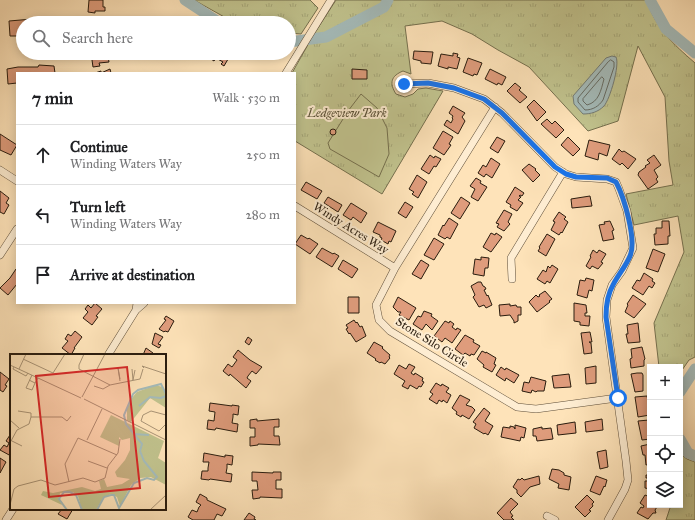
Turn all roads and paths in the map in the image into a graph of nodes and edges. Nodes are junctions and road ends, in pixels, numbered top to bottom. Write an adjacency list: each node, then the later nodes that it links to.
1 (331, 0): 2 (street)
2 (296, 56)
3 (294, 60): 4 (street)
4 (287, 72)
5 (404, 84): 6 (street)
6 (495, 107): 8 (street); 13 (street, Stone Silo Circle)
7 (0, 170): 9 (street)
8 (563, 172): 14 (street); 17 (street)
9 (16, 180)
10 (296, 207): 13 (street, Windy Acres Way)
11 (16, 231): 12 (street)
12 (0, 255)
13 (395, 268): 17 (street, Stone Silo Circle)
14 (512, 279)
15 (137, 306): 16 (street)
16 (109, 354)
17 (618, 398): 22 (street)
18 (12, 510): 20 (street)
19 (547, 516): 21 (street)
20 (6, 520)
21 (555, 520)
22 (608, 520)

